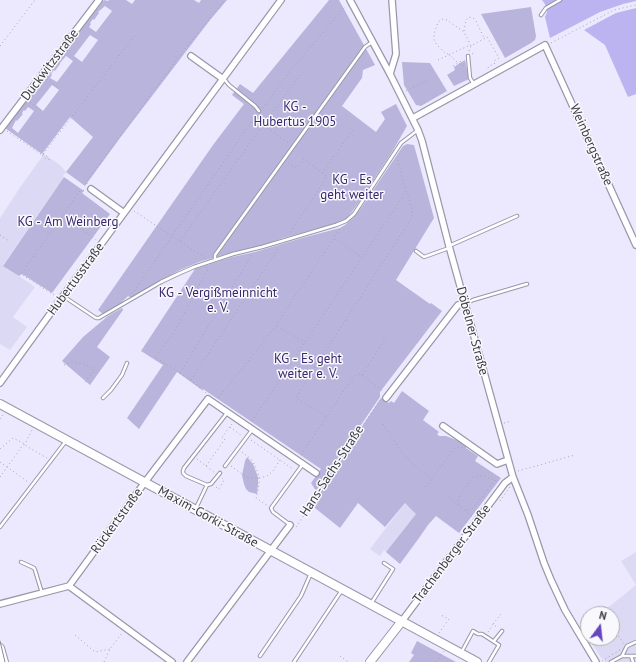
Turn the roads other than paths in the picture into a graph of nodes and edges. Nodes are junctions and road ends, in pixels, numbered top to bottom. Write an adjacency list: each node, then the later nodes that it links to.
1 (99, 0): 15 (street, Duckwitzstraße)
2 (281, 0): 11 (street, Hubertusstraße)
3 (392, 0): 10 (street)
4 (560, 0): 6 (lane)
5 (350, 2): 7 (street, Döbelner Straße)
6 (541, 15)
7 (372, 42): 10 (street, Döbelner Straße); 23 (lane)
8 (191, 56): 11 (street)
9 (468, 56): 12 (lane)
10 (390, 74): 14 (street, Döbelner Straße)
11 (223, 79): 13 (lane); 18 (street, Hubertusstraße)
12 (474, 84): 14 (street); 20 (street, Weinbergstraße)
13 (259, 110)
14 (413, 118): 16 (street, Döbelner Straße)
15 (1, 129)
16 (418, 130): 21 (street, Döbelner Straße); 23 (lane)
17 (89, 190): 18 (street)
18 (124, 213): 25 (street, Hubertusstraße)
19 (517, 216): 21 (lane)
20 (636, 245)
21 (449, 247): 22 (lane); 26 (street, Döbelner Straße)
22 (416, 251)
23 (215, 260): 25 (lane)
24 (527, 284): 26 (lane)
25 (63, 296): 28 (street, Hubertusstraße)
26 (465, 304): 29 (street); 36 (street, Döbelner Straße)
27 (127, 363): 30 (lane)
28 (0, 383)
29 (387, 397)
30 (103, 398)
31 (0, 404): 35 (street, Maxim-Gorki-Straße)
32 (228, 413): 34 (street); 42 (street, Rückertstraße); 43 (lane)
33 (443, 426): 36 (street)
34 (250, 428): 37 (street); 38 (lane)
35 (66, 440): 42 (street, Maxim-Gorki-Straße); 46 (lane)
36 (508, 460): 41 (street, Döbelner Straße)
37 (301, 462): 39 (street); 45 (lane)
38 (226, 465)
39 (316, 473)
40 (219, 474): 43 (lane)
41 (512, 475): 56 (street, Trachenberger Straße); 73 (street, Döbelner Straße)
42 (145, 482): 44 (street, Maxim-Gorki-Straße); 51 (street, Rückertstraße)
43 (209, 484): 44 (lane)
44 (195, 510): 47 (street, Maxim-Gorki-Straße)
45 (290, 525): 47 (street, Hans-Sachs-Straße)
46 (0, 527)
47 (270, 551): 50 (street, Maxim-Gorki-Straße); 68 (street, Hans-Sachs-Straße)
48 (21, 562): 53 (lane)
49 (384, 563): 55 (lane)
50 (311, 573): 52 (street, Maxim-Gorki-Straße); 62 (lane)
51 (69, 586): 53 (street); 67 (street)
52 (342, 589): 55 (street, Maxim-Gorki-Straße); 69 (lane)
53 (42, 593): 54 (street)
54 (0, 604)
55 (370, 604): 56 (street, Maxim-Gorki-Straße)
56 (402, 621): 61 (street, Maxim-Gorki-Straße); 70 (street, Trachenberger Straße)
57 (502, 631): 58 (lane)
58 (494, 641): 61 (lane); 72 (lane)
59 (636, 642): 63 (lane)
60 (0, 648): 66 (street)
61 (461, 653): 71 (street, Maxim-Gorki-Straße)
62 (260, 656)
63 (622, 656): 64 (lane); 74 (lane)
64 (631, 656): 65 (lane); 75 (lane)
65 (636, 656)
66 (4, 662)
67 (172, 662)
68 (186, 662)
69 (294, 662)
70 (370, 662)
71 (477, 662)
72 (489, 662)
73 (596, 662)
74 (611, 662)
75 (633, 662)

